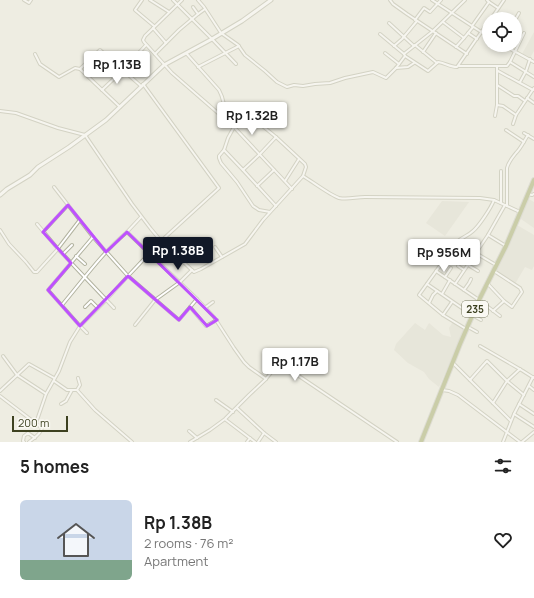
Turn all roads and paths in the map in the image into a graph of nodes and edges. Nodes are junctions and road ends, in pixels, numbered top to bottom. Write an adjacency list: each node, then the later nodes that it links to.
1 (24, 0): 2 (street)
2 (31, 0)
3 (142, 0): 29 (street)
4 (150, 0): 20 (street)
5 (173, 0): 15 (street)
6 (182, 0): 15 (street)
7 (198, 0): 18 (street)
8 (272, 0): 32 (street)
9 (390, 0): 25 (street)
10 (432, 0): 16 (street)
11 (442, 0): 16 (street)
12 (465, 0): 22 (street)
13 (504, 0): 19 (street)
14 (488, 1): 19 (street); 28 (street)
15 (177, 4): 20 (street); 24 (street)
16 (438, 4): 22 (street); 25 (street)
17 (192, 7): 23 (street)
18 (205, 9): 23 (street); 32 (street)
19 (498, 9): 21 (street)
20 (169, 12): 29 (street)
21 (496, 12)
22 (451, 13): 26 (street); 28 (street)
23 (198, 14): 24 (street)
24 (192, 18): 40 (street); 42 (street)
25 (416, 20): 30 (street); 37 (street)
26 (442, 21): 30 (street); 39 (street)
27 (389, 23): 37 (street)
28 (472, 26): 31 (street); 34 (street)
29 (154, 27): 42 (street); 43 (street)
30 (433, 31): 33 (street); 46 (street)
31 (481, 32): 41 (street)
32 (221, 33): 40 (street); 44 (street)
33 (436, 33): 47 (street); 49 (street)
34 (468, 33): 39 (street); 41 (street)
35 (524, 33): 38 (street)
36 (380, 34): 45 (street)
37 (404, 36): 45 (street); 46 (street)
38 (522, 37)
39 (464, 38): 47 (street)
40 (212, 39): 52 (street); 53 (street)
41 (477, 39): 57 (street)
42 (166, 43): 56 (street)
43 (146, 45): 56 (street); 72 (street)
44 (239, 46): 53 (street); 70 (street)
45 (394, 46): 58 (street)
46 (414, 46): 49 (street); 58 (street)
47 (457, 47): 48 (street); 57 (street)
48 (456, 51)
49 (423, 52): 60 (street)
50 (514, 52): 61 (street)
51 (516, 52): 59 (street)
52 (186, 53): 66 (street); 69 (street)
53 (226, 53): 64 (street); 69 (street)
54 (385, 53): 65 (street)
55 (35, 54): 71 (street)
56 (155, 54): 66 (street)
57 (467, 54): 67 (street)
58 (405, 56): 63 (street); 65 (street)
59 (530, 59): 62 (street); 74 (street)
60 (437, 62): 63 (street); 67 (street)
61 (510, 62): 68 (street); 74 (street)
62 (534, 62)
63 (414, 63): 70 (street)
64 (236, 64)
65 (399, 64): 70 (street)
66 (164, 65): 77 (street); 89 (street)
67 (459, 66): 68 (street)
68 (497, 66): 73 (street)
69 (198, 67): 89 (street)
70 (396, 68)
71 (80, 69): 72 (street); 80 (street)
72 (123, 70): 77 (street); 80 (street)
73 (498, 71): 76 (street); 78 (street)
74 (526, 71): 75 (street); 76 (street)
75 (534, 77)
76 (520, 82): 79 (street)
77 (142, 85): 85 (street); 129 (street)
78 (497, 85): 82 (street); 84 (street)
79 (534, 89): 81 (street)
80 (102, 90): 85 (street)
81 (527, 98): 82 (street); 83 (street)
82 (525, 101): 87 (street)
83 (534, 103)
84 (497, 105): 87 (street); 88 (street)
85 (120, 107): 94 (street)
86 (0, 112): 94 (street)
87 (516, 114): 90 (street)
88 (495, 116)
89 (226, 120): 91 (street)
90 (513, 124)
91 (234, 127): 96 (street); 99 (street); 100 (street)
92 (506, 130): 98 (street)
93 (524, 133): 95 (street)
94 (85, 135): 113 (street); 121 (street)
95 (528, 135): 97 (street); 98 (street)
96 (276, 137): 100 (street); 101 (street)
97 (534, 139)
98 (524, 142): 118 (street)
99 (224, 150): 102 (street); 119 (street)
100 (260, 154): 102 (street); 103 (street)
101 (299, 159): 105 (street); 107 (street)
102 (243, 170): 108 (street)
103 (274, 170): 107 (street); 108 (street)
104 (501, 171): 115 (street)
105 (304, 176): 110 (street); 114 (street)
106 (534, 180): 111 (main road, 235)
107 (284, 181): 110 (street)
108 (257, 186): 117 (street)
109 (54, 187): 116 (street)
110 (292, 189): 117 (street)
111 (528, 194): 112 (street); 120 (main road, 235)
112 (534, 194)
113 (0, 195)
114 (494, 200): 115 (street); 130 (street)
115 (501, 203): 118 (street)
116 (68, 205): 122 (street); 125 (street)
117 (276, 206): 119 (street)
118 (506, 206): 120 (street); 127 (street)
119 (270, 212): 140 (street)
120 (520, 212): 132 (main road, 235)
121 (142, 216): 126 (street); 129 (street)
122 (79, 221): 128 (street); 134 (street)
123 (37, 224): 125 (street)
124 (0, 230): 134 (street)
125 (43, 232): 134 (street)
126 (127, 232): 135 (street); 136 (street)
127 (488, 235): 132 (street); 137 (street)
128 (93, 237): 135 (street); 139 (street)
129 (161, 241): 136 (street); 147 (street)
130 (457, 242): 137 (street); 150 (street)
131 (72, 244): 138 (street)
132 (506, 246): 144 (main road, 235)
133 (215, 247): 140 (street)
134 (58, 249): 138 (street)
135 (106, 252): 152 (street); 154 (street)
136 (150, 253): 152 (street); 157 (street)
137 (476, 253): 143 (street); 144 (street)
138 (63, 254): 141 (street)
139 (76, 256): 141 (street); 142 (street)
140 (222, 258): 147 (street)
141 (71, 263): 154 (street); 172 (street)
142 (84, 264)
143 (468, 265): 148 (street); 151 (street)
144 (496, 265): 149 (main road, 235)
145 (458, 266): 148 (street)
146 (451, 268): 153 (street)
147 (192, 270): 157 (street)
148 (464, 270): 160 (street)
149 (493, 270): 158 (main road, 235); 168 (street)
150 (436, 271): 153 (street); 159 (street)
151 (478, 271)
152 (128, 276): 165 (street); 166 (street)
153 (445, 277): 156 (street)
154 (85, 278): 165 (street); 172 (street)
155 (471, 279): 162 (street)
156 (450, 280): 160 (street); 163 (street)
157 (180, 282): 164 (street); 166 (street)
158 (487, 283): 167 (main road, 235); 168 (street)
159 (428, 284): 161 (street); 171 (street)
160 (455, 284): 162 (street)
161 (437, 290): 163 (street); 171 (street)
162 (464, 290): 167 (street)
163 (442, 294): 170 (street)
164 (197, 299): 173 (street); 175 (street)
165 (106, 300): 176 (street); 177 (street)
166 (155, 300): 173 (street); 184 (street)
167 (479, 300): 178 (street); 180 (main road, 235)
168 (504, 301): 178 (street)
169 (213, 302): 175 (street)
170 (452, 302): 179 (street); 180 (street)
171 (429, 303): 179 (street)
172 (62, 305): 185 (street)
173 (190, 306): 182 (street)
174 (86, 307): 176 (street)
175 (206, 307): 182 (street)
176 (98, 308): 185 (street)
177 (114, 308)
178 (493, 311): 181 (street)
179 (443, 315): 186 (street)
180 (472, 315): 183 (street); 186 (main road, 235)
181 (500, 316)
182 (217, 320): 196 (street)
183 (481, 320)
184 (135, 325)
185 (80, 326): 188 (street); 197 (street)
186 (467, 328): 187 (street); 191 (main road, 235)
187 (477, 332)
188 (87, 333)
189 (480, 346): 192 (street)
190 (3, 356): 193 (street)
191 (453, 363): 198 (street); 203 (main road, 235)
192 (520, 369): 194 (street); 199 (street)
193 (17, 375): 197 (street); 205 (street); 206 (street)
194 (533, 377): 200 (street)
195 (78, 378): 202 (street)
196 (266, 379): 213 (street); 236 (street)
197 (54, 380): 201 (street); 206 (street)
198 (470, 380): 199 (street); 210 (street)
199 (507, 381): 207 (street); 210 (street)
200 (529, 385): 204 (street); 207 (street)
201 (72, 390): 202 (street); 211 (street)
202 (77, 390): 230 (street)
203 (442, 390): 222 (street); 237 (main road, 235)
204 (534, 390)
205 (0, 391)
206 (46, 394): 219 (street)
207 (524, 395): 212 (street)
208 (0, 396): 219 (street)
209 (216, 400): 214 (street)
210 (493, 402): 218 (street)
211 (61, 404)
212 (519, 404): 215 (street); 216 (street)
213 (237, 408): 214 (street); 224 (street)
214 (233, 412): 217 (street)
215 (514, 414): 218 (street); 220 (street)
216 (534, 414)
217 (225, 419): 226 (street); 227 (street)
218 (511, 421): 222 (street)
219 (36, 423): 225 (street)
220 (534, 427)
221 (189, 431): 226 (street)
222 (507, 432): 238 (street); 239 (street)
223 (534, 432): 239 (street)
224 (264, 433): 234 (street); 235 (street)
225 (35, 438): 228 (street); 229 (street)
226 (197, 438): 231 (street)
227 (250, 438): 232 (street); 233 (street)
228 (24, 442)
229 (29, 442)
230 (132, 442)
231 (190, 442)
232 (247, 442)
233 (255, 442)
234 (258, 442)
235 (276, 442)
236 (397, 442)
237 (422, 442)
238 (503, 442)
239 (521, 442)

